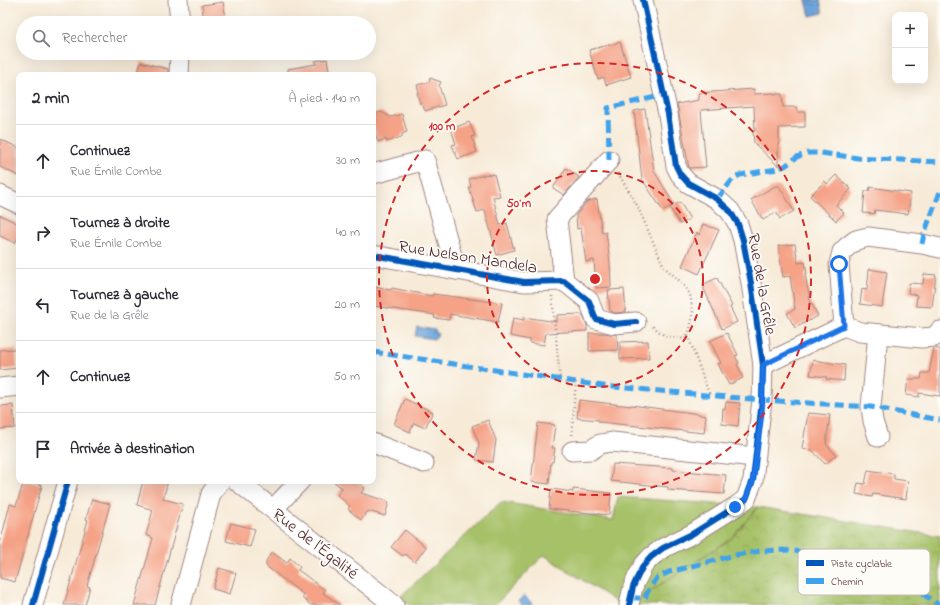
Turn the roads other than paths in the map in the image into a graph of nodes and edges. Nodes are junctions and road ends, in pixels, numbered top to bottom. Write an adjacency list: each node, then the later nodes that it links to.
1 (178, 0): 3 (street)
2 (643, 0): 18 (street, Rue de la Grêle)
3 (179, 16)
4 (180, 60): 5 (street)
5 (179, 72)
6 (609, 160): 13 (street)
7 (376, 173): 12 (street)
8 (0, 195): 9 (street)
9 (16, 203)
10 (940, 248): 15 (street)
11 (376, 257): 12 (street, Rue Nelson Mandela)
12 (456, 270): 13 (street, Rue Nelson Mandela)
13 (557, 282): 14 (street)
14 (636, 322)
15 (844, 326): 17 (street); 18 (street)
16 (940, 331): 17 (street)
17 (878, 334): 21 (street)
18 (763, 365): 24 (street, Rue de la Grêle)
19 (16, 386): 20 (street)
20 (0, 388)
21 (878, 437)
22 (376, 444): 25 (street)
23 (572, 451): 24 (street)
24 (755, 458): 34 (street, Rue de la Grêle)
25 (424, 463)
26 (67, 484): 31 (street)
27 (218, 484): 32 (street)
28 (241, 484): 30 (street, Rue de l'Égalité)
29 (297, 484): 30 (street)
30 (273, 509): 33 (street, Rue de l'Égalité)
31 (33, 605)
32 (181, 605)
33 (394, 605)
34 (629, 605)

